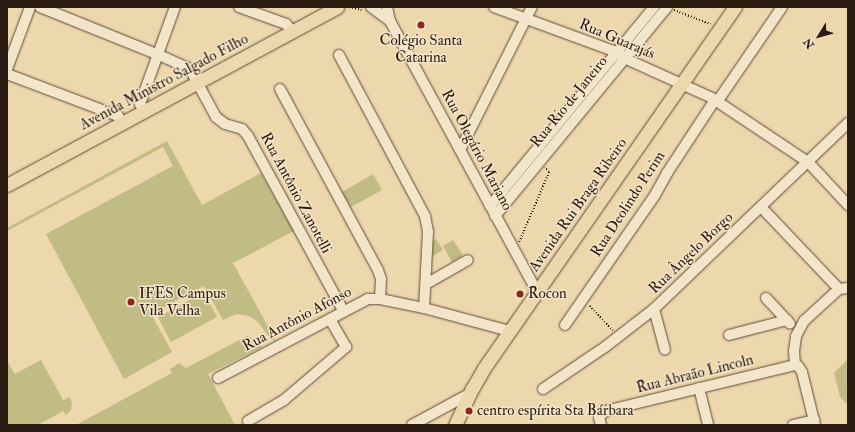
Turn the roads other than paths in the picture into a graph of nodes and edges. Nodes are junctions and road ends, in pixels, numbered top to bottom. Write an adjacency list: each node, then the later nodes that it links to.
1 (30, 7): 21 (street)
2 (40, 7): 18 (street)
3 (175, 7): 18 (street)
4 (240, 7): 17 (street)
5 (318, 7): 17 (main road, Avenida Ministro Salgado Filho)
6 (337, 7): 17 (main road, Avenida Ministro Salgado Filho)
7 (371, 7): 16 (street, Rua Olegário Mariano)
8 (387, 7): 16 (street, Rua Olegário Mariano)
9 (494, 7): 15 (street, Rua Guarajás)
10 (532, 7): 15 (street)
11 (654, 7): 20 (street, Rua Rio de Janeiro)
12 (667, 7): 20 (street, Rua Rio de Janeiro)
13 (734, 7): 24 (main road, Avenida Rui Braga Ribeiro)
14 (782, 7): 26 (street, Rua Deolindo Perim)
15 (526, 19): 20 (street, Rua Guarajás); 30 (street)
16 (390, 21): 30 (street, Rua Olegário Mariano)
17 (289, 28): 23 (main road, Avenida Ministro Salgado Filho)
18 (159, 54): 23 (street); 27 (street)
19 (339, 55): 39 (street)
20 (620, 56): 24 (street, Rua Guarajás); 35 (street, Rua Rio de Janeiro); 37 (street, Rua Rio de Janeiro)
21 (7, 69)
22 (7, 74): 28 (street)
23 (196, 78): 27 (main road, Avenida Ministro Salgado Filho); 46 (street, Rua Antônio Zanotelli)
24 (682, 84): 26 (street, Rua Guarajás); 41 (main road, Avenida Rui Braga Ribeiro)
25 (280, 89): 43 (street)
26 (716, 101): 31 (street, Rua Guarajás); 49 (street, Rua Deolindo Perim)
27 (142, 108): 28 (main road, Avenida Ministro Salgado Filho)
28 (120, 120): 32 (main road, Avenida Ministro Salgado Filho); 33 (main road, Avenida Ministro Salgado Filho)
29 (848, 124): 31 (street, Rua Ângelo Borgo)
30 (460, 150): 35 (street, Rua Olegário Mariano)
31 (808, 162): 34 (street, Rua Guarajás); 36 (street, Rua Ângelo Borgo)
32 (7, 176)
33 (7, 185)
34 (848, 205)
35 (490, 206): 37 (street, Rua Olegário Mariano)
36 (761, 207): 40 (street); 45 (street, Rua Ângelo Borgo)
37 (495, 216): 41 (street, Rua Olegário Mariano)
38 (468, 260): 39 (street)
39 (426, 284): 44 (street)
40 (843, 288): 51 (street)
41 (537, 292): 50 (main road, Avenida Rui Braga Ribeiro)
42 (766, 298): 48 (street)
43 (380, 299): 44 (street, Rua Antônio Afonso); 46 (street, Rua Antônio Afonso)
44 (424, 308): 50 (street, Rua Antônio Afonso)
45 (654, 309): 53 (street); 57 (street, Rua Ângelo Borgo)
46 (344, 312): 47 (street, Rua Antônio Afonso)
47 (330, 319): 55 (street, Rua Antônio Afonso); 59 (street)
48 (787, 320): 51 (street); 52 (street)
49 (566, 325)
50 (509, 331): 58 (main road, Avenida Rui Braga Ribeiro)
51 (797, 331): 54 (street)
52 (729, 335)
53 (665, 350)
54 (797, 365): 56 (street, Rua Abraão Lincoln); 60 (street)
55 (218, 378)
56 (699, 388): 63 (street, Rua Abraão Lincoln); 64 (street)
57 (543, 389)
58 (469, 394): 61 (street); 62 (main road, Avenida Rui Braga Ribeiro)
59 (248, 421)
60 (815, 422): 65 (street)
61 (412, 425)
62 (455, 425)
63 (600, 425)
64 (708, 425)
65 (793, 425)

